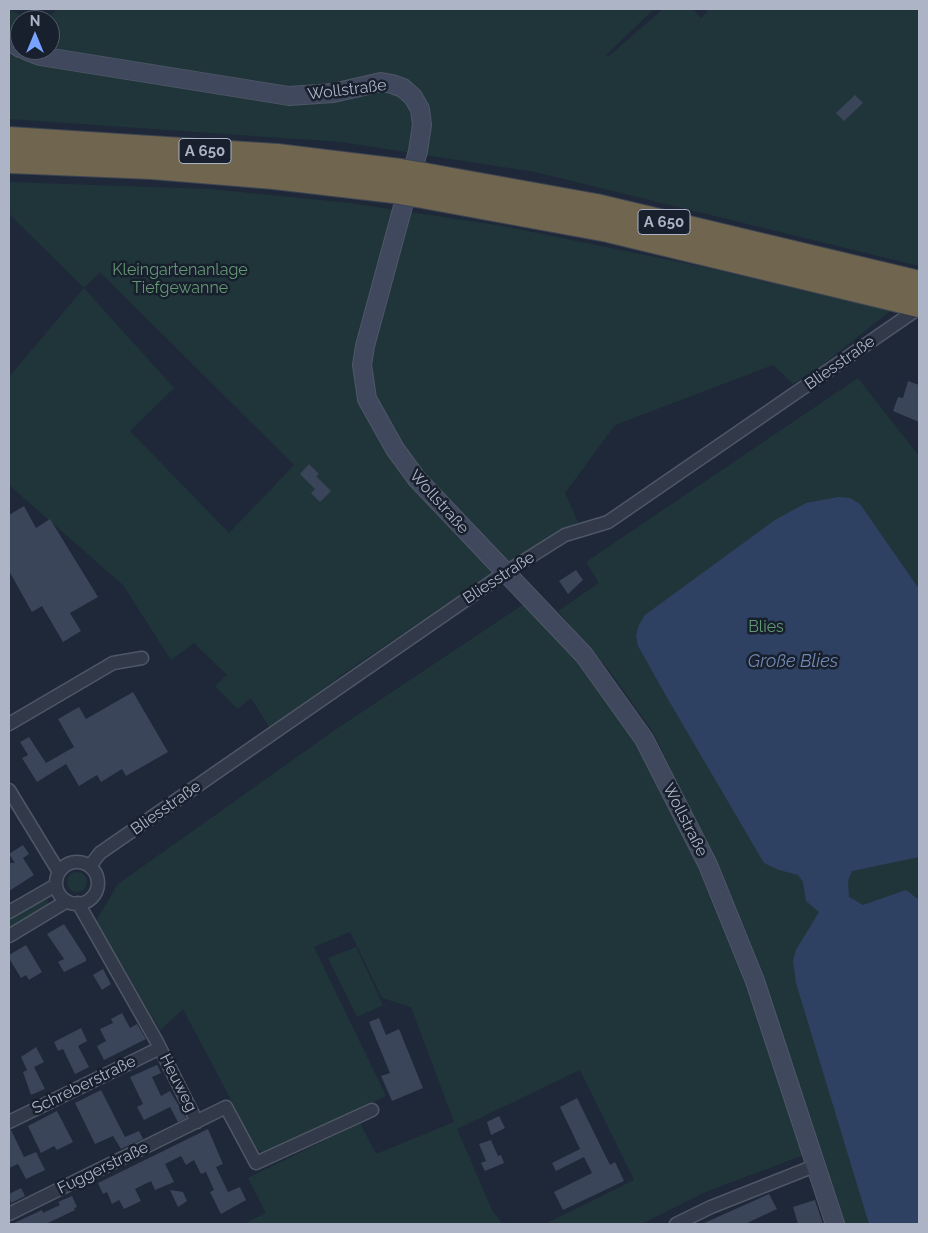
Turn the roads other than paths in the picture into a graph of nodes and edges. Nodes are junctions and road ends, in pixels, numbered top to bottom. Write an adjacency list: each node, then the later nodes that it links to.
1 (60, 59): 6 (street, Wollstraße)
2 (10, 154): 3 (highway, A 650, bridge)
3 (420, 185): 4 (highway, A 650); 5 (highway, A 650)
4 (910, 281)
5 (919, 307): 6 (street, Bliesstraße)
6 (506, 572): 10 (street, Bliesstraße); 20 (street, Wollstraße)
7 (142, 658): 8 (street)
8 (9, 724)
9 (9, 790): 11 (street)
10 (90, 866): 11 (street); 13 (street)
11 (59, 872): 12 (street)
12 (56, 885): 13 (street); 14 (street)
13 (72, 902): 15 (street); 16 (street, Heuweg)
14 (9, 912)
15 (9, 936)
16 (160, 1048): 18 (street, Schreberstraße); 19 (street, Heuweg)
17 (372, 1110): 19 (street, Heuweg)
18 (9, 1122)
19 (197, 1122): 21 (street, Fuggerstraße)
20 (817, 1165): 22 (street); 23 (street, Wollstraße)
21 (9, 1214)
22 (676, 1224)
23 (835, 1224)

